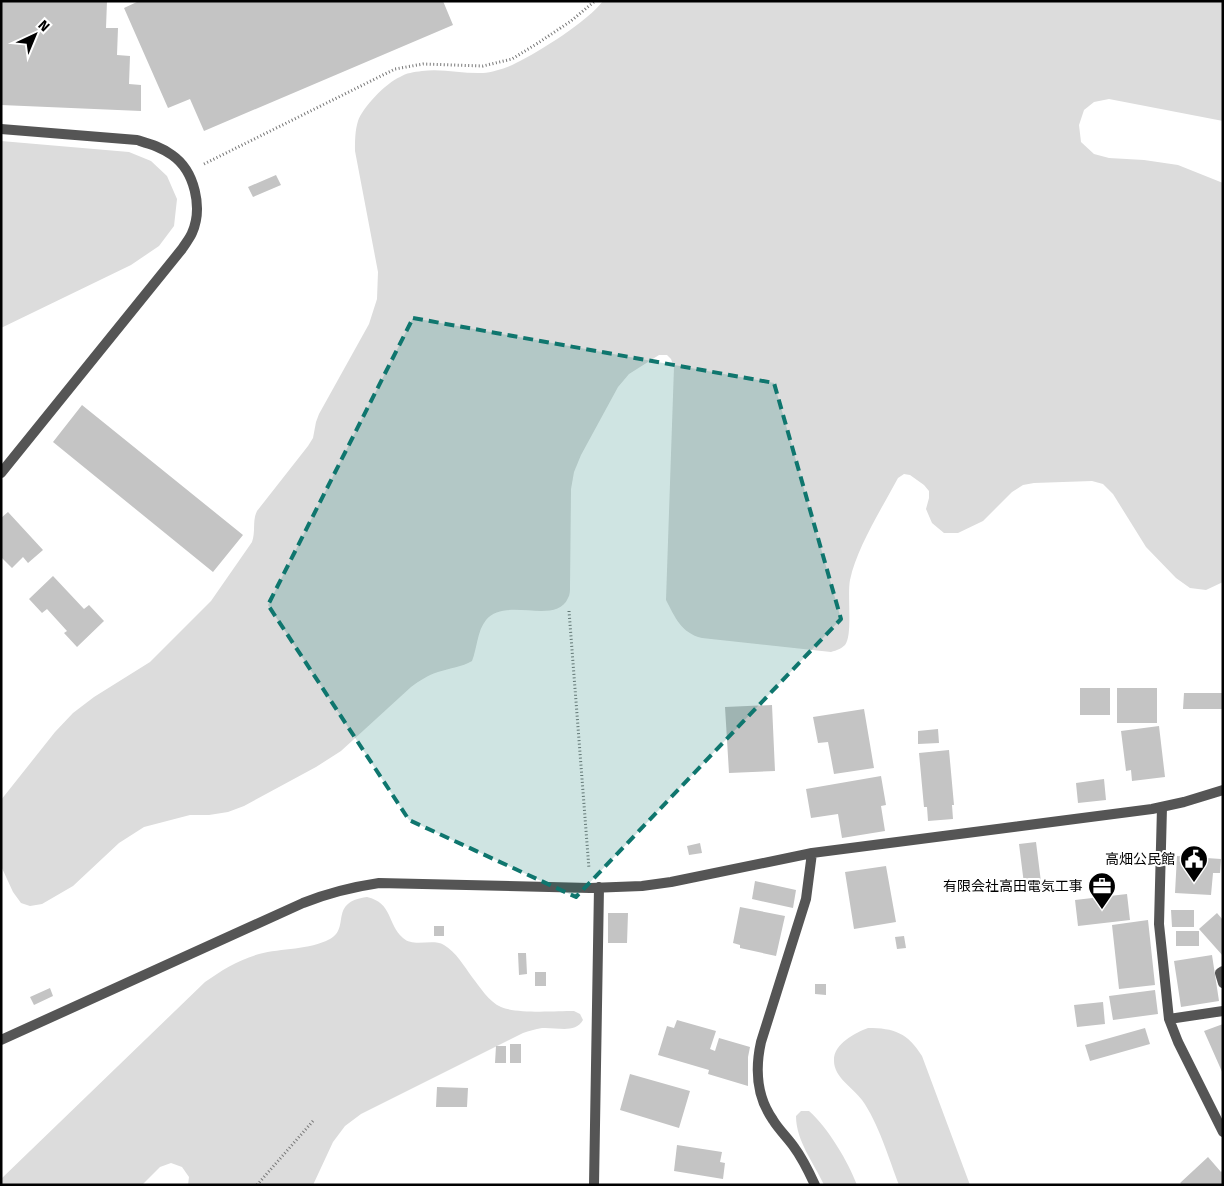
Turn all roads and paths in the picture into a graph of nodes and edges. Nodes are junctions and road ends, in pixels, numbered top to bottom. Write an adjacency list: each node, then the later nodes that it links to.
1 (595, 1): 3 (path)
2 (1, 129): 3 (street)
3 (188, 172): 4 (street)
4 (1, 473)
5 (569, 611): 9 (path)
6 (1223, 790): 7 (street)
7 (1162, 807): 8 (street); 13 (street)
8 (812, 853): 9 (street); 19 (street)
9 (594, 888): 14 (street); 18 (street)
10 (1223, 971): 11 (street)
11 (1223, 983)
12 (1223, 1011): 13 (street)
13 (1169, 1019): 16 (street)
14 (1, 1040)
15 (313, 1121): 17 (path)
16 (1223, 1132)
17 (257, 1185)
18 (594, 1185)
19 (815, 1185)

